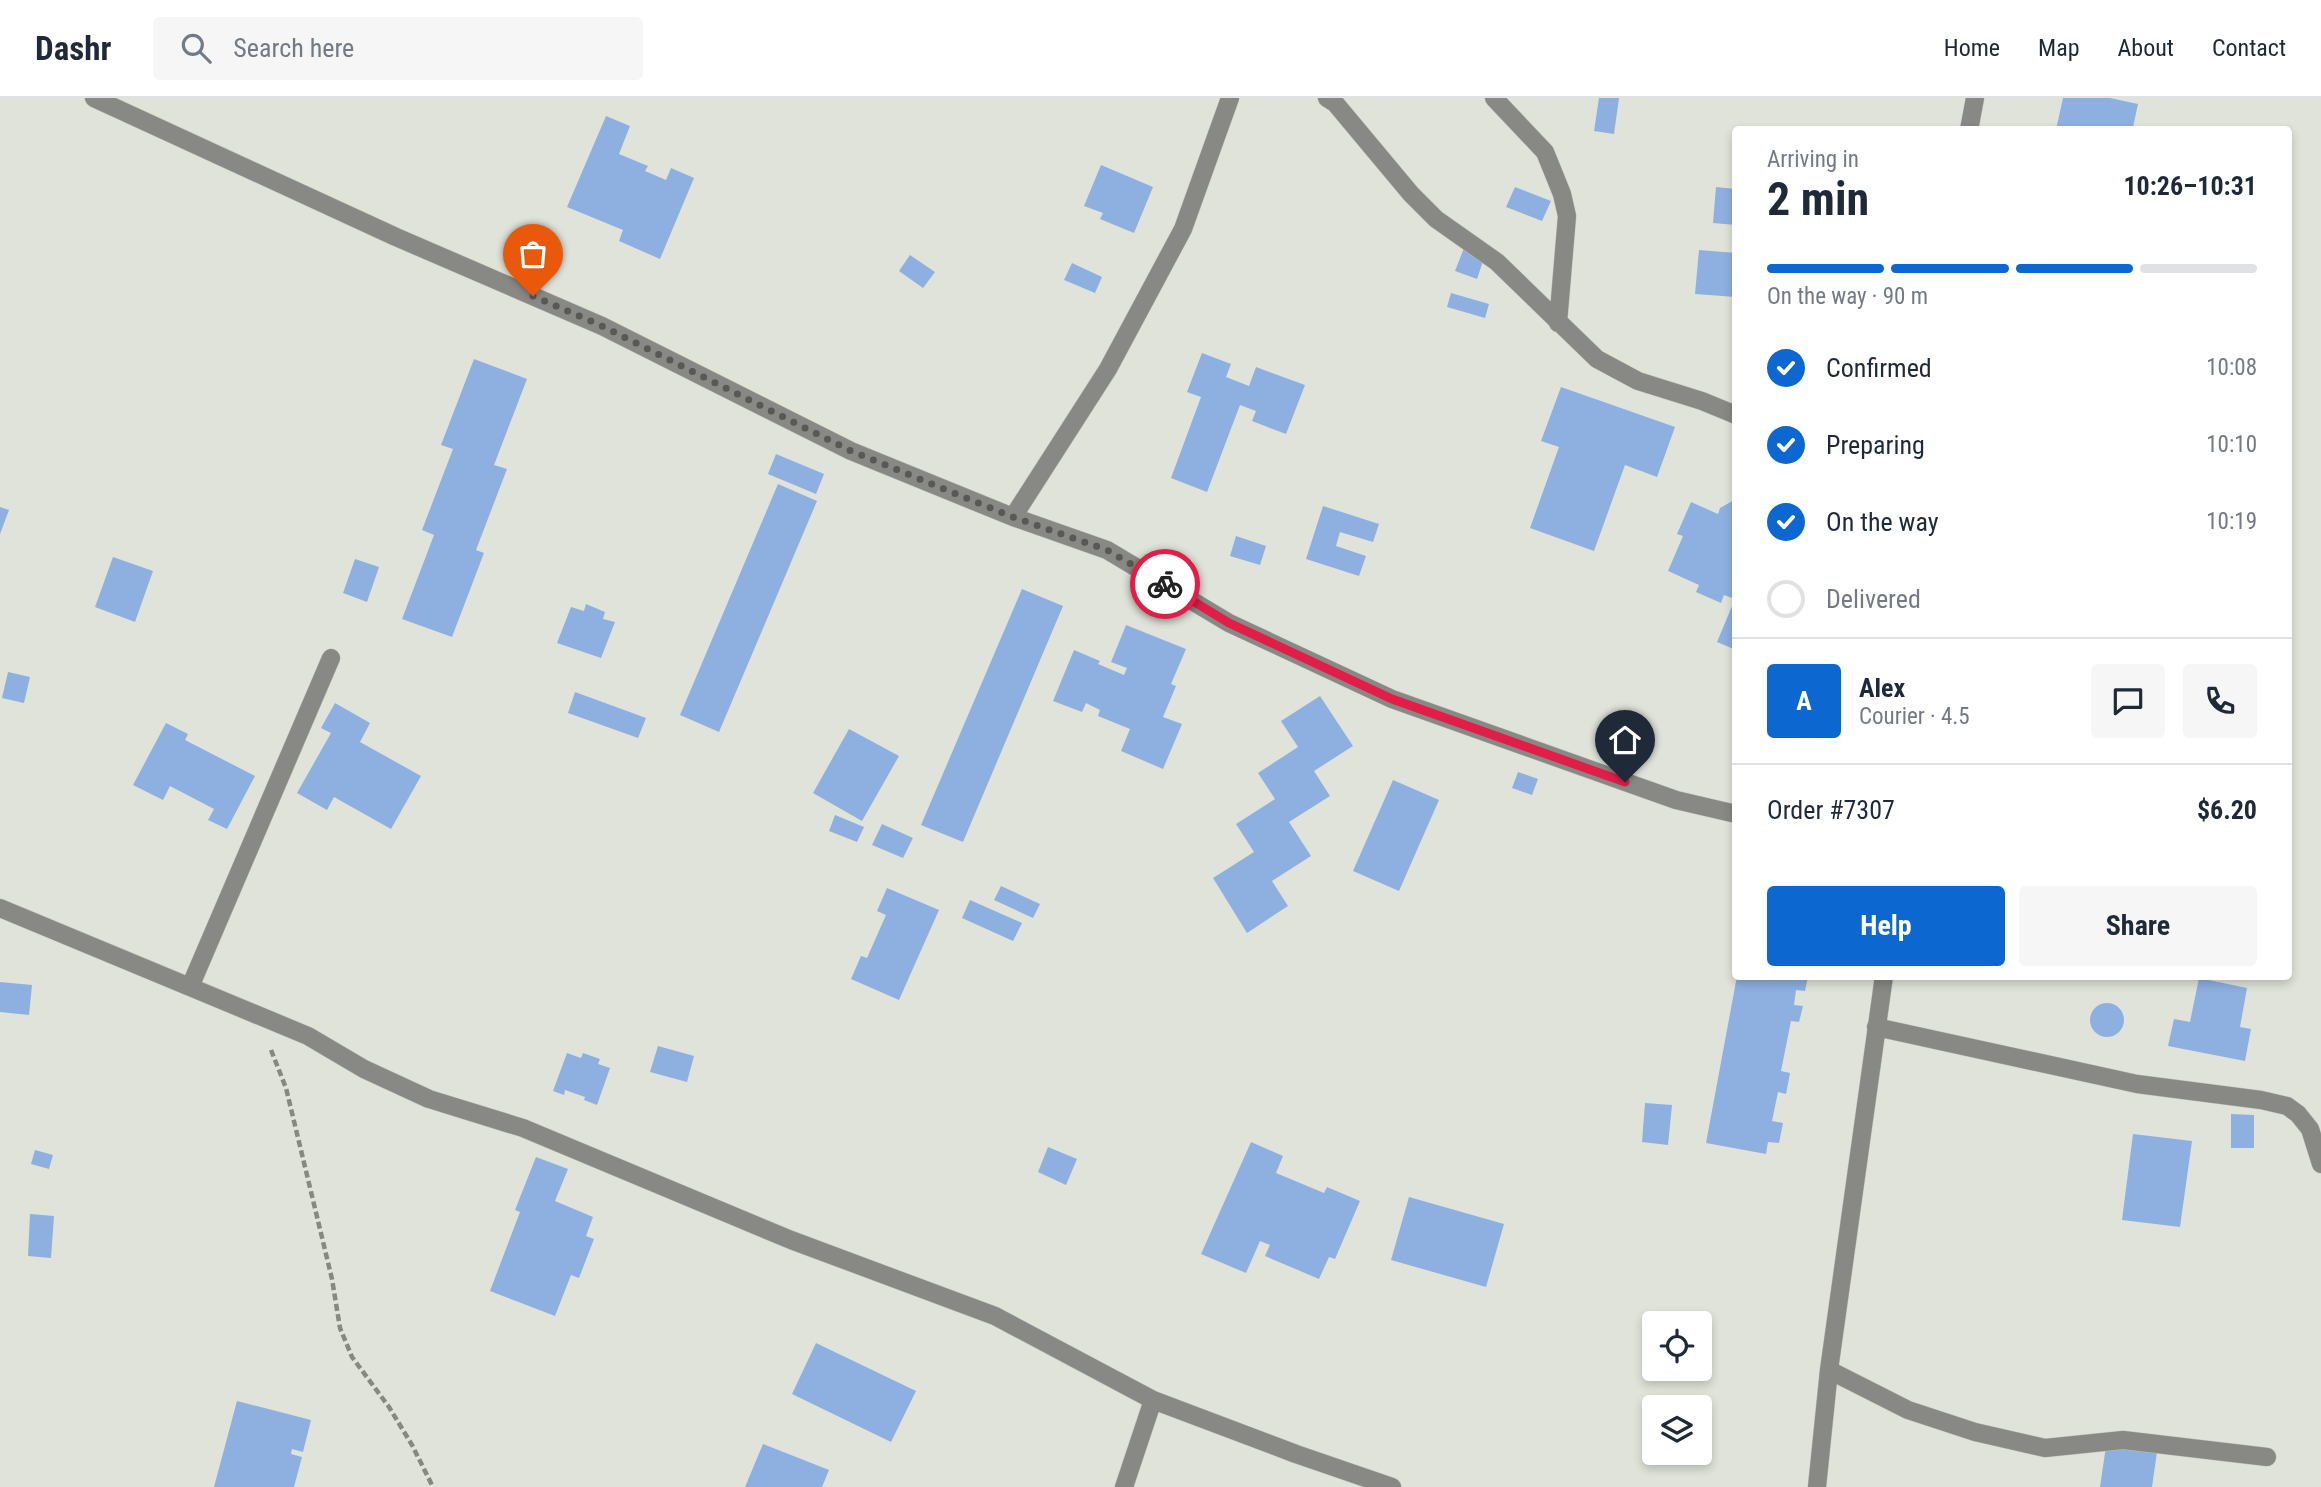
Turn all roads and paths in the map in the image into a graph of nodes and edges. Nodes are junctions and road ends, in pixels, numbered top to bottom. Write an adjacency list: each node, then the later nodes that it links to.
1 (94, 98): 9 (street)
2 (1230, 98): 9 (street)
3 (1327, 98): 7 (street)
4 (1494, 98): 7 (street)
5 (1975, 98): 6 (street)
6 (1970, 126)
7 (1558, 323): 8 (street)
8 (1732, 413)
9 (1013, 517): 11 (street)
10 (331, 658): 14 (street)
11 (1732, 813)
12 (0, 908): 14 (street)
13 (1883, 980): 16 (street)
14 (190, 987): 15 (street)
15 (257, 1015): 19 (street); 21 (path)
16 (1876, 1027): 17 (street); 18 (street)
17 (2321, 1164)
18 (1829, 1370): 20 (street); 24 (street)
19 (1153, 1400): 22 (street); 23 (street)
20 (2267, 1457)
21 (433, 1487)
22 (1124, 1487)
23 (1392, 1487)
24 (1817, 1487)

